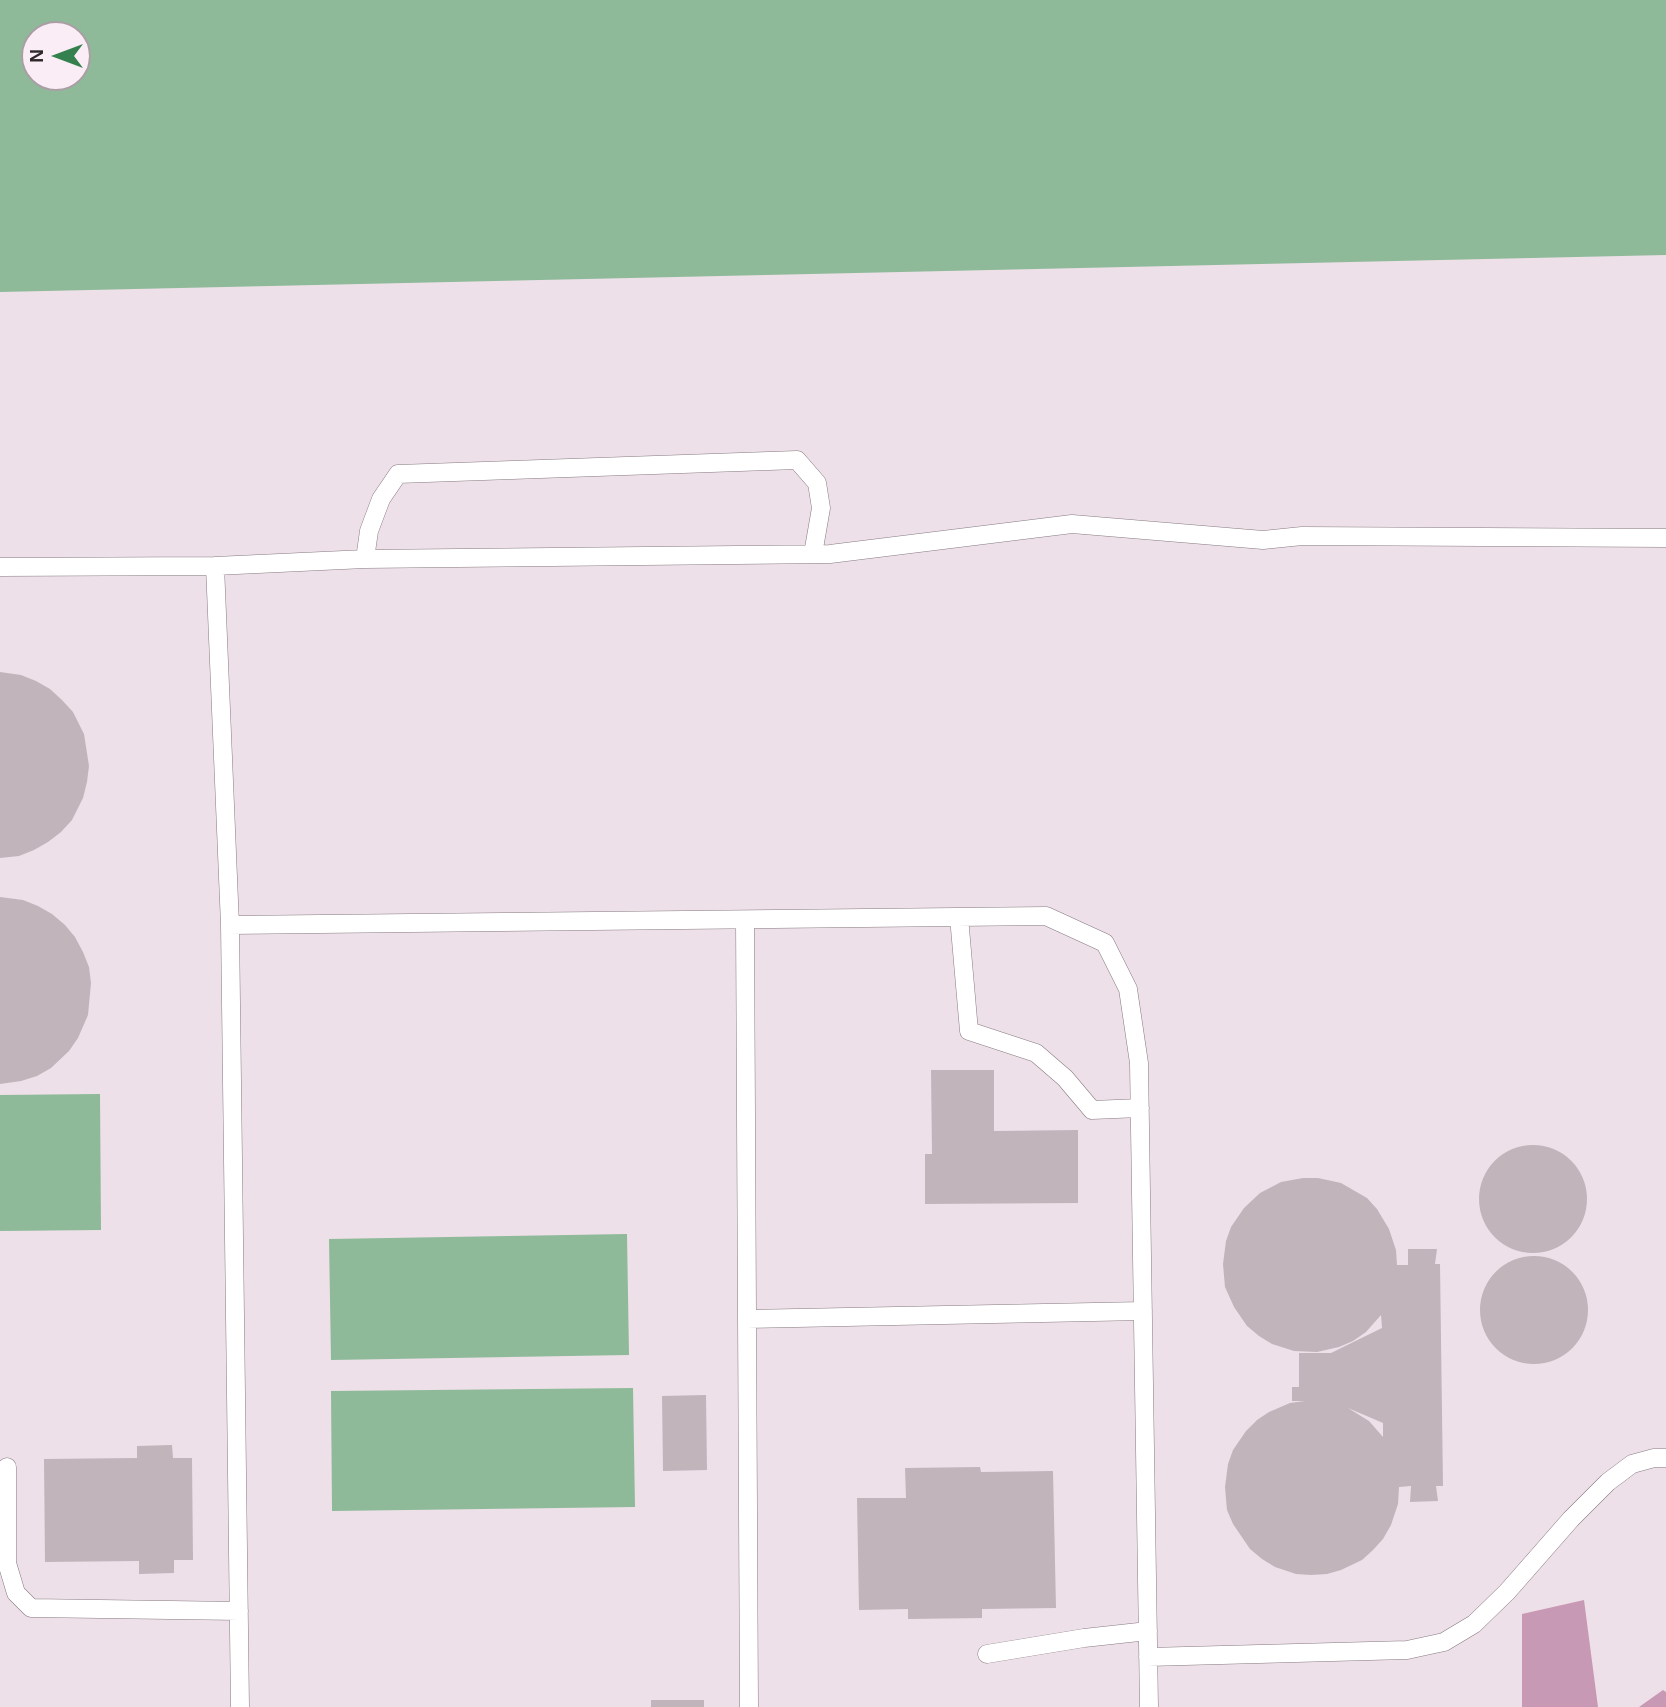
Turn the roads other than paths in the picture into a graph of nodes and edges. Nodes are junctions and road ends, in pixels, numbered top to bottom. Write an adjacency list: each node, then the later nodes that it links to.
1 (1666, 538): 2 (lane)
2 (813, 554): 3 (lane); 3 (lane)
3 (365, 559): 4 (lane)
4 (215, 566): 5 (lane); 8 (lane)
5 (0, 567)
6 (959, 917): 7 (lane); 9 (lane); 9 (lane)
7 (745, 920): 8 (lane); 11 (lane)
8 (230, 925): 14 (lane)
9 (1140, 1108): 10 (lane)
10 (1143, 1311): 11 (lane); 15 (lane)
11 (747, 1319): 19 (lane)
12 (1666, 1458): 17 (lane)
13 (7, 1468): 14 (lane)
14 (239, 1611): 18 (lane)
15 (1148, 1631): 16 (lane); 17 (lane)
16 (987, 1654)
17 (1148, 1657): 20 (lane)
18 (240, 1707)
19 (749, 1707)
20 (1149, 1707)

